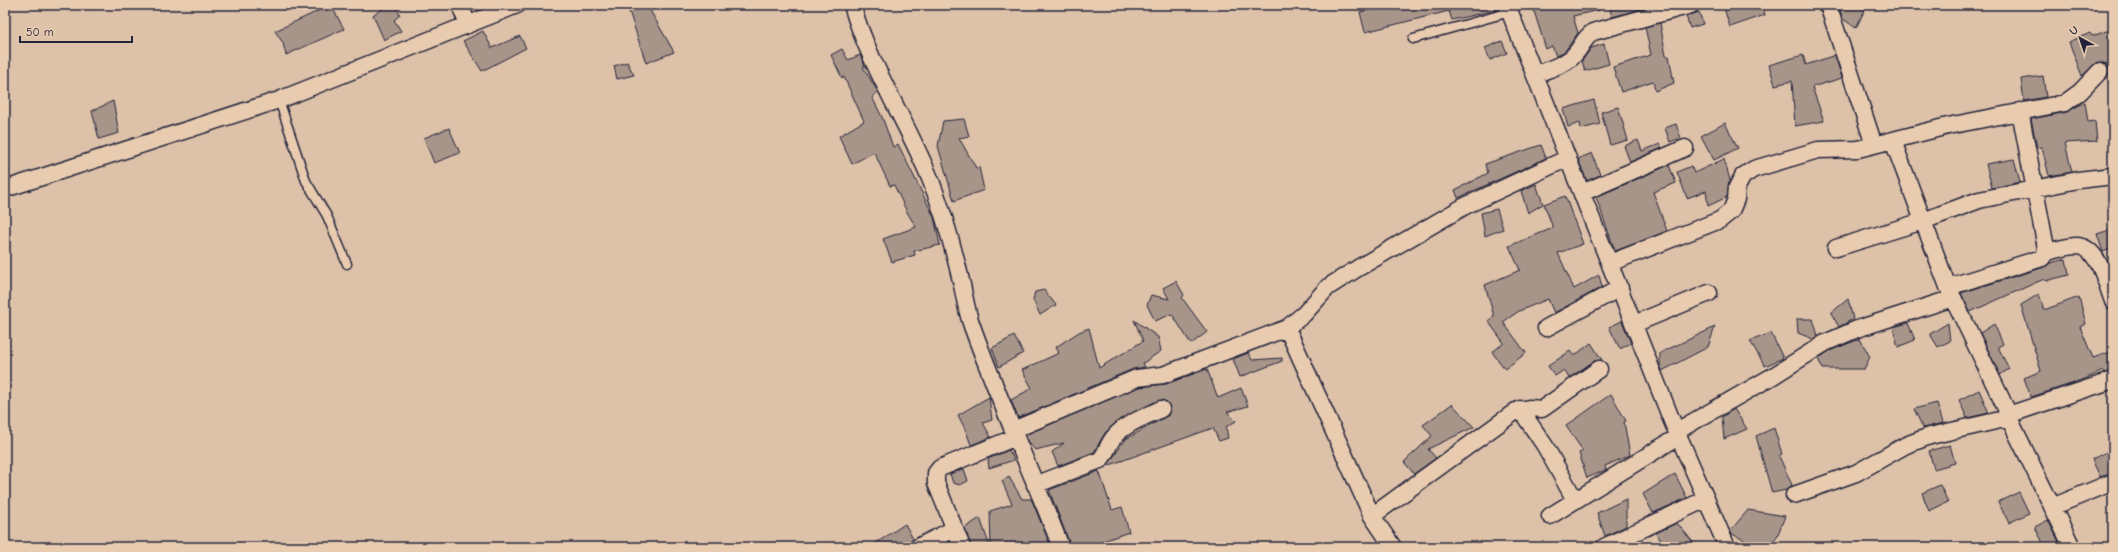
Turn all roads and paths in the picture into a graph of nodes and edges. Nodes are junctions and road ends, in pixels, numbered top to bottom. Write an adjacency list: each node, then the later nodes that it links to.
1 (460, 5): 7 (street)
2 (517, 5): 7 (street)
3 (852, 5): 38 (street)
4 (1691, 5): 10 (street)
5 (1828, 5): 14 (street)
6 (1509, 8): 8 (lane); 10 (street)
7 (468, 25): 11 (street)
8 (1413, 39)
9 (2100, 72): 12 (street)
10 (1535, 75): 16 (street)
11 (279, 100): 19 (street); 25 (lane)
12 (2020, 111): 13 (street); 18 (street)
13 (1893, 141): 14 (street); 21 (street)
14 (1874, 146): 24 (street)
15 (1685, 148): 20 (street)
16 (1568, 158): 20 (street); 31 (street)
17 (2113, 176): 18 (street)
18 (2035, 188): 21 (street); 23 (street)
19 (5, 189)
20 (1582, 193): 24 (street)
21 (1923, 221): 22 (street); 28 (street)
22 (1836, 248)
23 (2046, 252): 28 (street); 29 (street)
24 (1610, 263): 26 (street)
25 (347, 264)
26 (1620, 288): 30 (street); 32 (street)
27 (1709, 293): 30 (street)
28 (1950, 293): 37 (street); 39 (street)
29 (2113, 300)
30 (1634, 324): 39 (street)
31 (1287, 328): 38 (street); 46 (street)
32 (1546, 328)
33 (1599, 369): 36 (street)
34 (2113, 380): 37 (street)
35 (1160, 409): 41 (street)
36 (1520, 409): 44 (street); 46 (street)
37 (2010, 417): 42 (street); 45 (street)
38 (1014, 434): 41 (street); 48 (street)
39 (1678, 434): 43 (street); 44 (street)
40 (2113, 482): 45 (street)
41 (1035, 485): 51 (street)
42 (1794, 495)
43 (1706, 499): 53 (street); 54 (street)
44 (1575, 500): 47 (street)
45 (2052, 507): 55 (street)
46 (1372, 516): 52 (street)
47 (1550, 516)
48 (954, 529): 49 (street); 50 (street)
49 (918, 547)
50 (962, 547)
51 (1061, 547)
52 (1393, 547)
53 (1604, 547)
54 (1727, 547)
55 (2072, 547)

